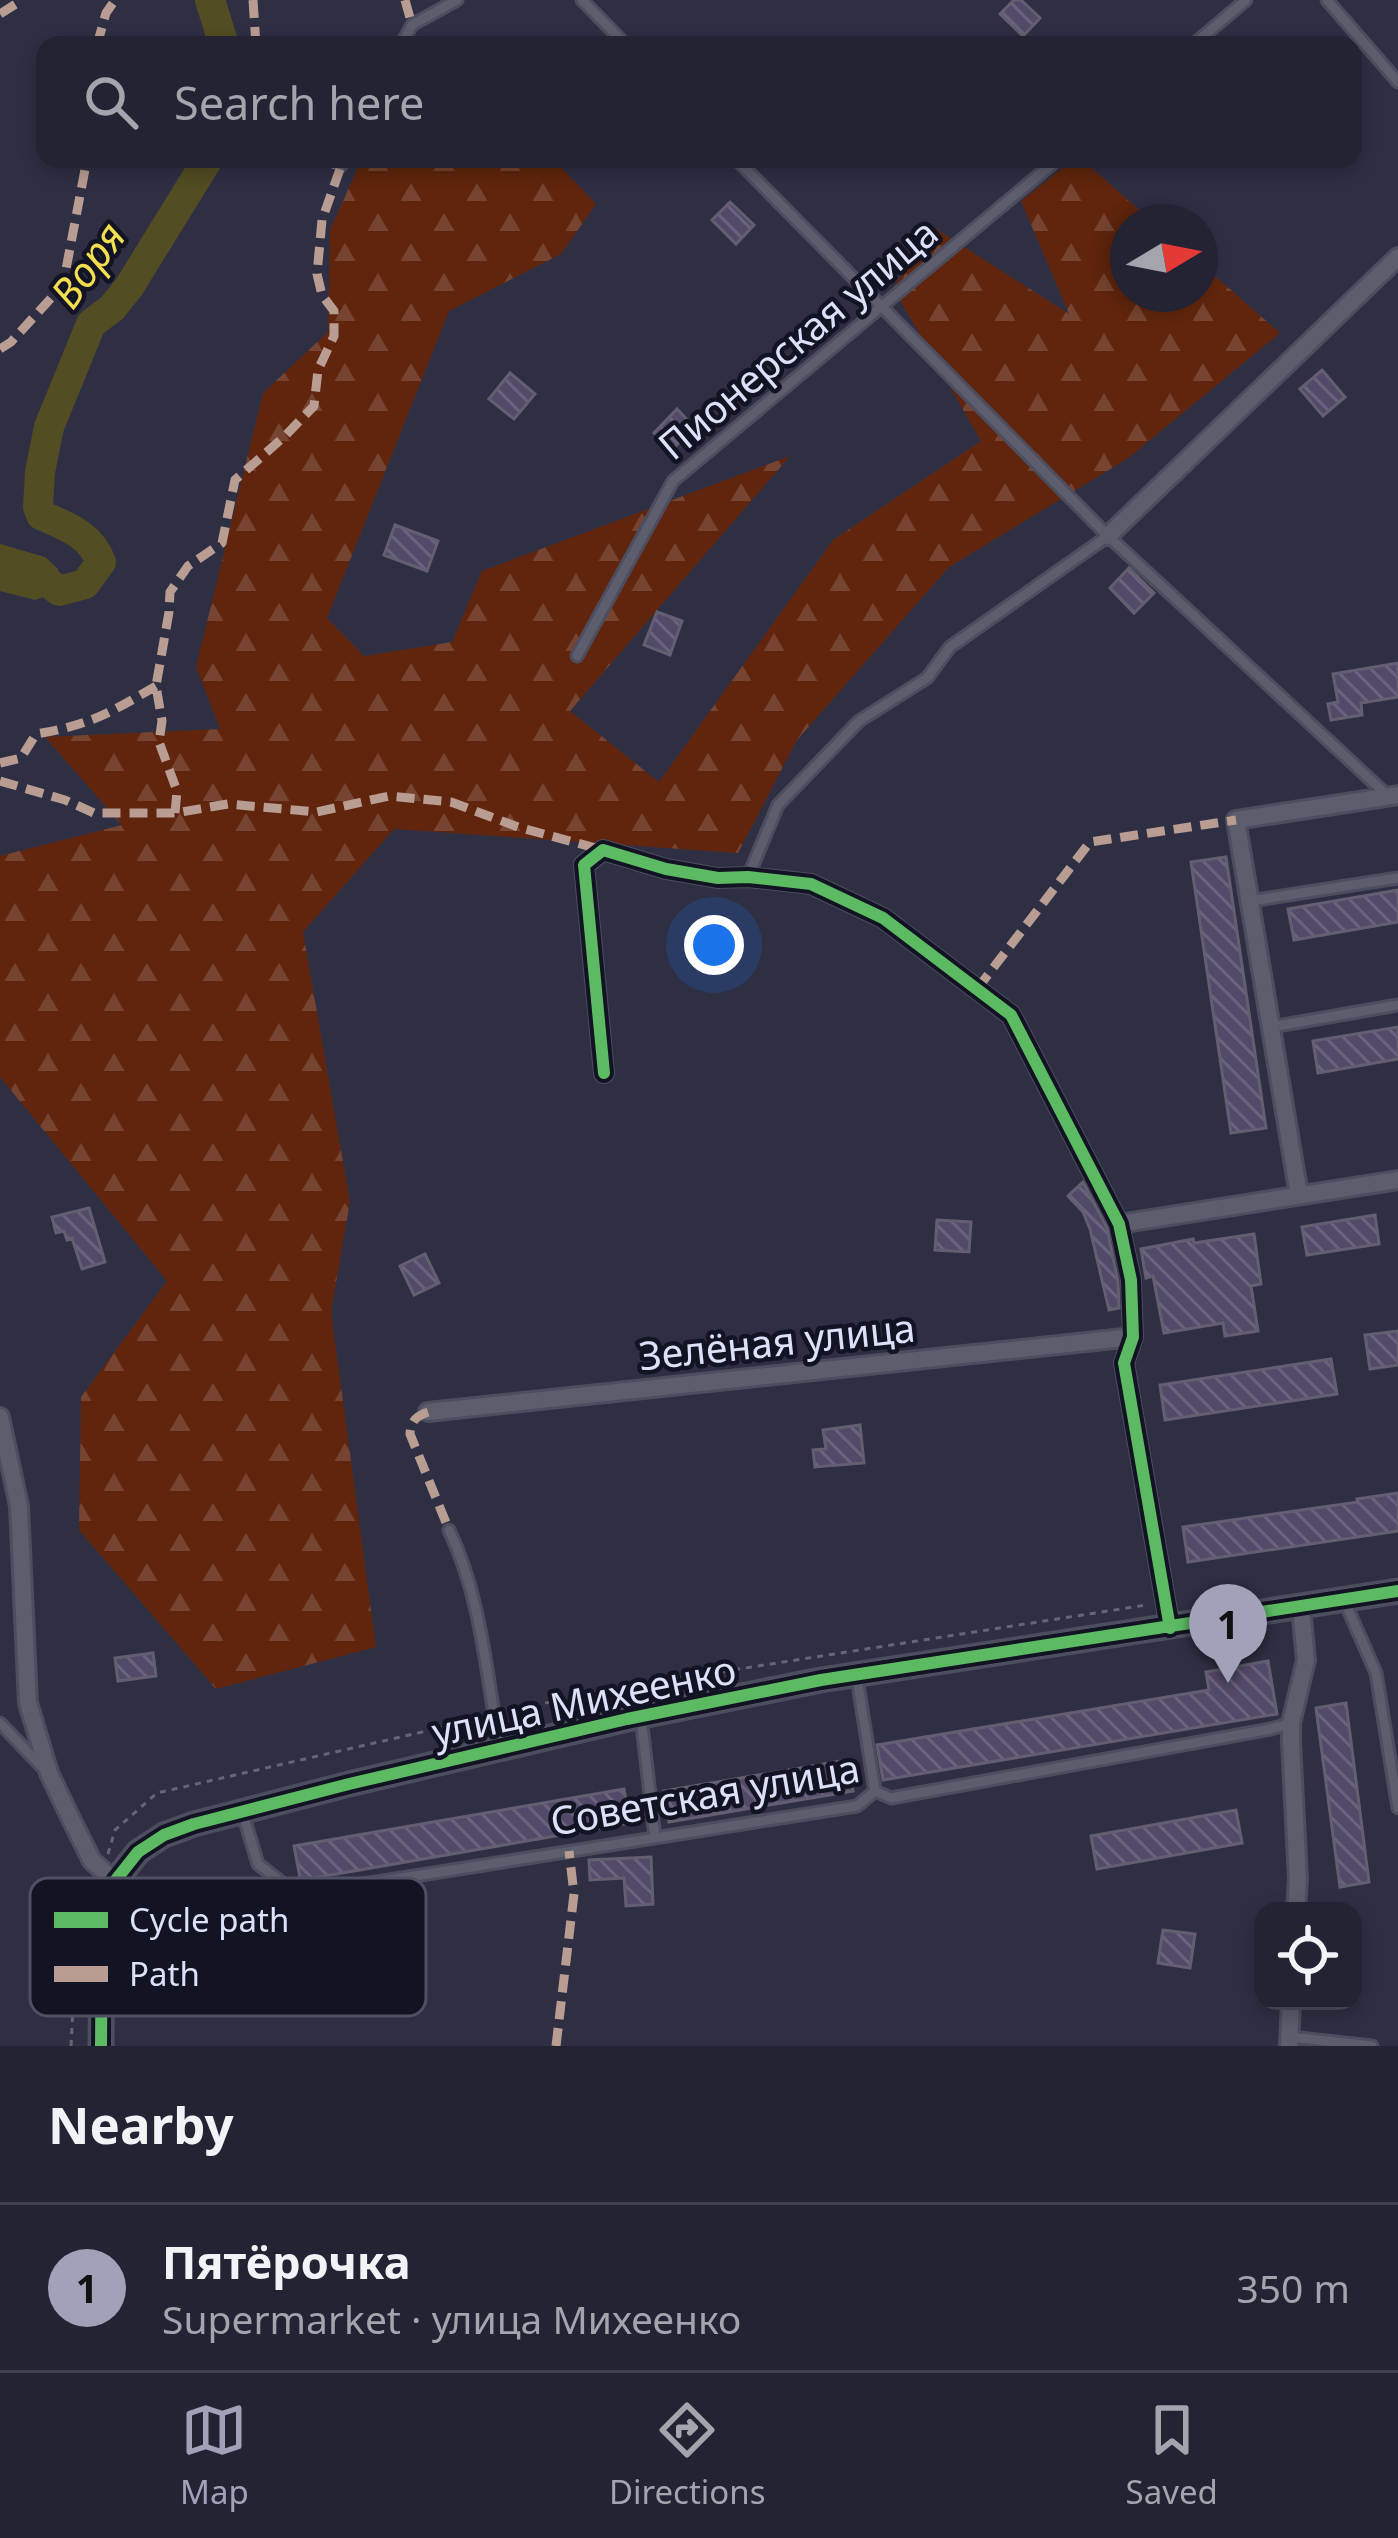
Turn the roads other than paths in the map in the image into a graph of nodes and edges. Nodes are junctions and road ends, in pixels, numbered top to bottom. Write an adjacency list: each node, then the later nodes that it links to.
1 (457, 0): 5 (lane)
2 (582, 0): 6 (lane)
3 (1246, 0): 7 (lane)
4 (1327, 0): 8 (lane)
5 (406, 36)
6 (617, 36)
7 (1204, 36)
8 (1358, 36)
9 (1362, 40): 10 (lane)
10 (1398, 82)
11 (745, 168): 14 (lane)
12 (1047, 168): 14 (lane, Пионерская улица)
13 (1398, 257): 15 (street)
14 (881, 308): 15 (lane); 16 (lane, Пионерская улица)
15 (1108, 536): 17 (lane); 18 (lane)
16 (577, 656)
17 (1393, 796): 20 (street)
18 (748, 877): 23 (street); 26 (street)
19 (1398, 878): 20 (lane)
20 (1250, 901): 22 (street)
21 (1398, 1005): 22 (lane)
22 (1271, 1027): 25 (street)
23 (604, 1072)
24 (1398, 1180): 25 (street)
25 (1299, 1196): 26 (street)
26 (1119, 1224): 27 (street)
27 (1133, 1337): 28 (street, Зелёная улица); 34 (street)
28 (428, 1412)
29 (0, 1417): 40 (street)
30 (449, 1530): 39 (lane)
31 (1398, 1591): 32 (street, улица Михеенко)
32 (1343, 1600): 33 (street, улица Михеенко); 42 (lane)
33 (1301, 1608): 34 (street, улица Михеенко); 37 (street)
34 (1170, 1628): 35 (street, улица Михеенко)
35 (856, 1675): 36 (street, улица Михеенко); 41 (lane)
36 (641, 1716): 39 (street, улица Михеенко); 44 (lane)
37 (1291, 1723): 41 (lane, Советская улица); 49 (street)
38 (0, 1724): 40 (lane)
39 (500, 1749): 43 (street, улица Михеенко)
40 (49, 1773): 45 (street)
41 (875, 1791): 44 (lane, Советская улица)
42 (1398, 1808)
43 (242, 1811): 46 (street, улица Михеенко); 47 (lane, Советская улица)
44 (655, 1837): 48 (lane, Советская улица)
45 (111, 1878)
46 (118, 1878)
47 (276, 1878)
48 (400, 1878)
49 (1297, 1902)
50 (1291, 2010): 52 (street)
51 (100, 2016): 53 (street)
52 (1289, 2042): 54 (lane)
53 (100, 2046)
54 (1372, 2046)

